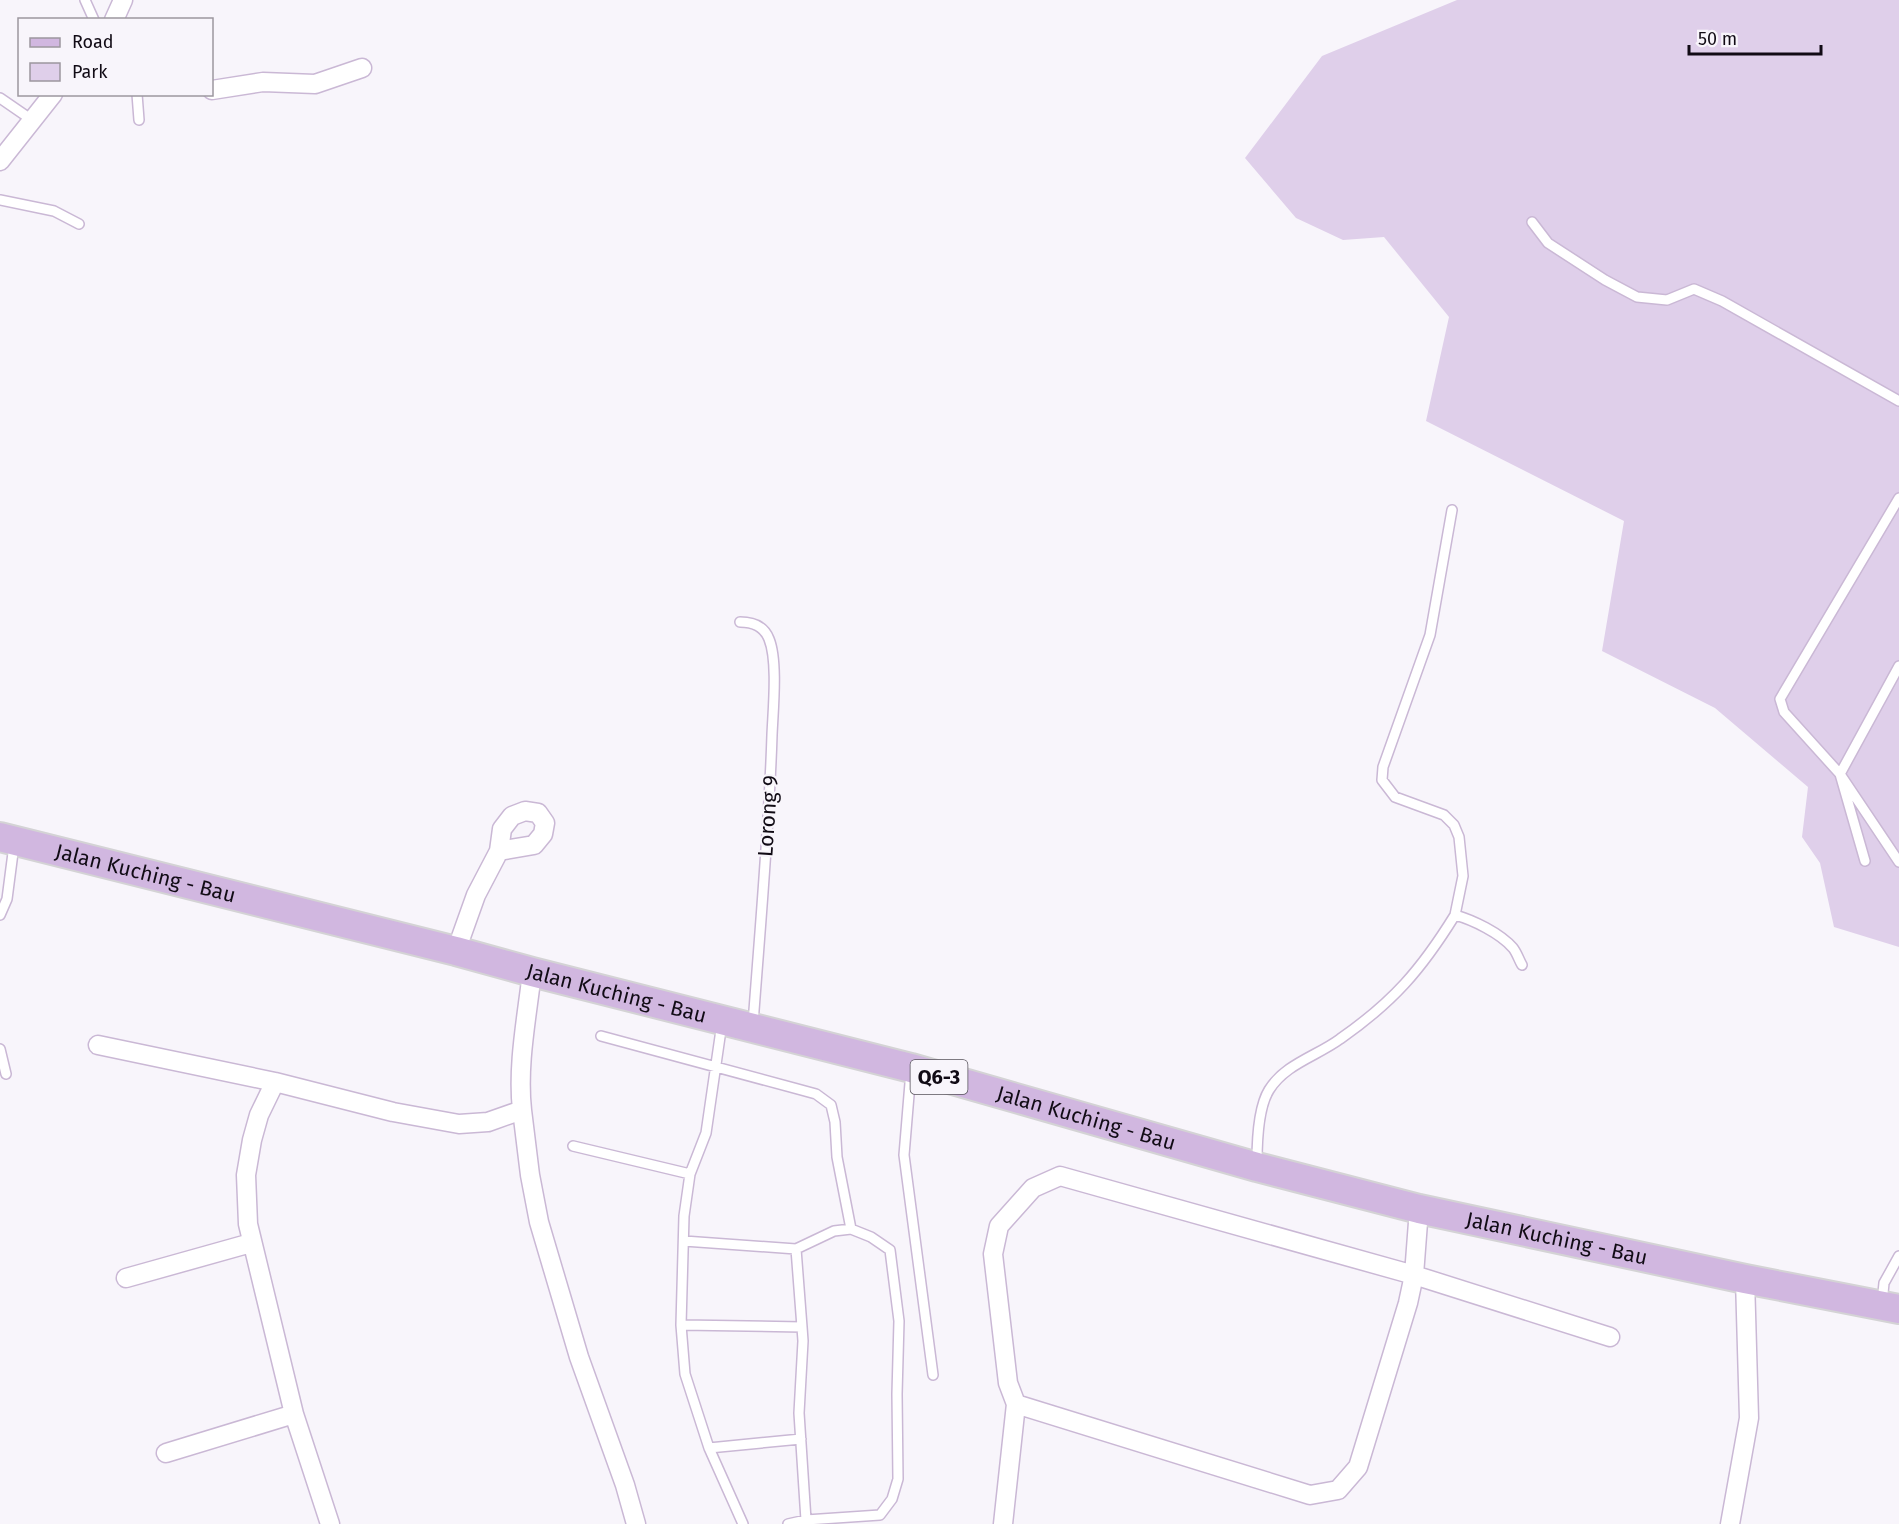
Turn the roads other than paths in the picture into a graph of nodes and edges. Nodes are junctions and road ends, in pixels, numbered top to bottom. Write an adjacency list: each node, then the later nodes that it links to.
1 (86, 0): 3 (lane)
2 (123, 0): 4 (street)
3 (93, 18)
4 (115, 18)
5 (362, 68): 6 (street)
6 (213, 90)
7 (51, 96): 10 (street)
8 (136, 96): 11 (lane)
9 (0, 98): 10 (lane)
10 (32, 120): 12 (street)
11 (138, 120)
12 (2, 155)
13 (0, 200): 15 (lane)
14 (1533, 222): 16 (lane)
15 (79, 224)
16 (1899, 401)
17 (1899, 498): 21 (lane)
18 (1452, 510): 27 (lane)
19 (740, 622): 32 (lane, Lorong 9)
20 (1899, 666): 21 (lane)
21 (1839, 774): 24 (lane); 25 (lane)
22 (7, 838): 26 (lane); 28 (main road, Jalan Kuching - Bau / Q6-3)
23 (499, 851): 28 (street)
24 (1866, 861)
25 (1899, 862)
26 (0, 915)
27 (1455, 915): 29 (lane); 42 (lane)
28 (456, 951): 30 (main road, Jalan Kuching - Bau / Q6-3)
29 (1522, 965)
30 (531, 972): 31 (main road, Jalan Kuching - Bau / Q6-3); 40 (street)
31 (722, 1021): 32 (main road, Jalan Kuching - Bau / Q6-3); 36 (lane)
32 (753, 1029): 37 (main road, Jalan Kuching - Bau / Q6-3)
33 (601, 1036): 36 (lane)
34 (98, 1045): 39 (street)
35 (0, 1049): 38 (lane)
36 (714, 1066): 43 (lane); 45 (lane)
37 (911, 1068): 42 (main road, Jalan Kuching - Bau / Q6-3); 57 (lane)
38 (6, 1074)
39 (275, 1082): 40 (street); 47 (street)
40 (522, 1110): 65 (street)
41 (573, 1146): 43 (lane)
42 (1257, 1167): 44 (main road, Jalan Kuching - Bau / Q6-3)
43 (690, 1174): 46 (lane)
44 (1419, 1209): 50 (street); 52 (main road, Jalan Kuching - Bau / Q6-3)
45 (851, 1229): 48 (lane); 63 (lane)
46 (684, 1241): 48 (lane); 54 (lane)
47 (251, 1243): 51 (street); 59 (street)
48 (796, 1249): 55 (lane)
49 (1899, 1256): 53 (lane)
50 (1414, 1275): 56 (street); 58 (street); 58 (street)
51 (126, 1278)
52 (1745, 1279): 53 (main road, Jalan Kuching - Bau / Q6-3); 69 (street)
53 (1890, 1307)
54 (681, 1325): 55 (lane); 61 (lane)
55 (802, 1327): 60 (lane)
56 (1610, 1337)
57 (933, 1374)
58 (1016, 1404): 68 (street)
59 (294, 1414): 62 (street); 64 (street)
60 (801, 1439): 61 (lane); 63 (lane)
61 (710, 1448): 66 (lane)
62 (166, 1453)
63 (806, 1520): 67 (lane)
64 (330, 1524)
65 (636, 1524)
66 (743, 1524)
67 (788, 1524)
68 (1003, 1524)
69 (1730, 1524)

